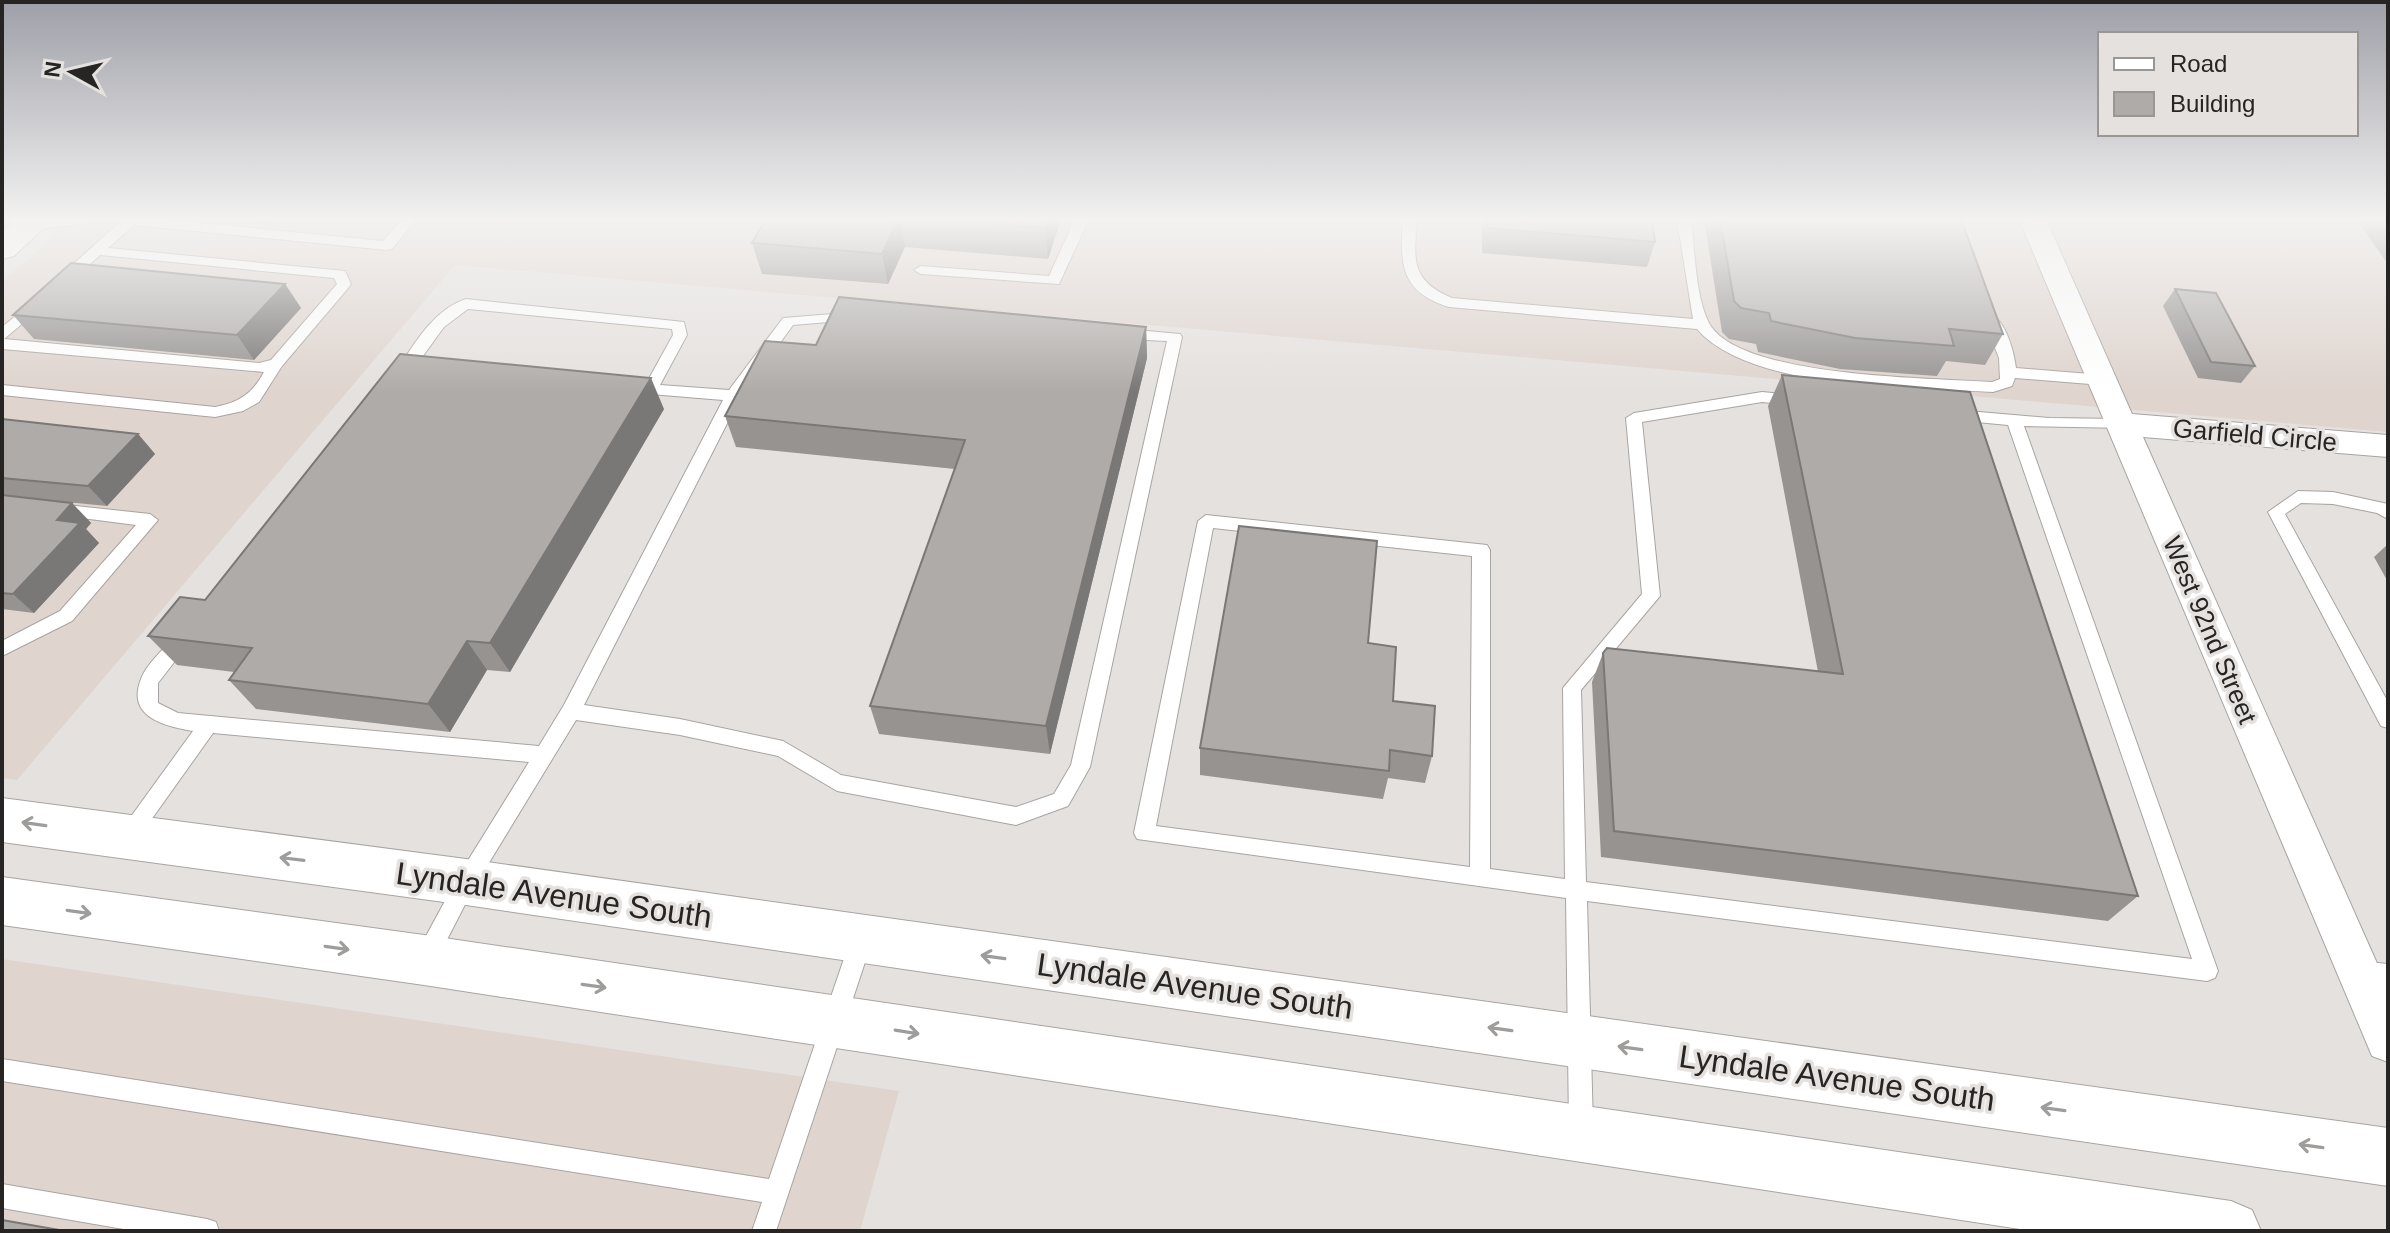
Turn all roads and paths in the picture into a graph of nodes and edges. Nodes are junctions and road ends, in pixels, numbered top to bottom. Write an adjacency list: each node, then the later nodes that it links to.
1 (68, 277): 12 (lane)
2 (341, 277): 14 (lane)
3 (1000, 277): 4 (lane)
4 (1056, 277)
5 (1412, 277): 10 (lane)
6 (1694, 277): 10 (lane)
7 (2057, 277): 17 (street, West 92nd Street)
8 (1983, 304): 16 (lane)
9 (863, 316): 21 (lane)
10 (1702, 325): 16 (lane)
11 (1114, 333): 31 (lane)
12 (2, 335)
13 (2, 344): 14 (lane)
14 (276, 364): 19 (lane)
15 (408, 372): 20 (lane)
16 (2009, 372): 17 (lane)
17 (2102, 380): 25 (street, West 92nd Street)
18 (619, 387): 20 (lane)
19 (2, 390)
20 (650, 390): 21 (lane)
21 (733, 396): 31 (lane)
22 (1810, 401): 39 (lane)
23 (1935, 413): 24 (lane)
24 (2014, 420): 25 (lane); 39 (lane)
25 (2121, 424): 26 (street, Garfield Circle); 43 (street, West 92nd Street)
26 (2388, 446)
27 (32, 507): 30 (lane)
28 (2388, 513): 32 (lane)
29 (199, 620): 33 (lane)
30 (2, 649)
31 (571, 711): 34 (lane)
32 (2388, 720)
33 (208, 725): 34 (lane); 36 (lane)
34 (544, 755): 38 (lane)
35 (2, 820): 36 (main road, Lyndale Avenue South, one-way to 35)
36 (127, 837): 38 (main road, Lyndale Avenue South, one-way to 36)
37 (1480, 878): 37 (lane); 39 (lane)
38 (466, 882): 41 (main road, Lyndale Avenue South); 42 (lane)
39 (1574, 890): 45 (lane)
40 (2, 901): 42 (main road, one-way to 42)
41 (862, 938): 44 (lane); 45 (main road, Lyndale Avenue South, one-way to 41)
42 (424, 960): 44 (main road, one-way to 44)
43 (2373, 973): 46 (street, West 92nd Street)
44 (834, 1021): 48 (main road, one-way to 48); 50 (lane)
45 (1577, 1040): 48 (lane); 49 (main road, Lyndale Avenue South, one-way to 45)
46 (2388, 1040)
47 (2, 1070): 50 (lane)
48 (1581, 1134): 54 (main road)
49 (2388, 1157)
50 (777, 1192): 53 (lane)
51 (2, 1196): 52 (lane)
52 (207, 1231)
53 (764, 1231)
54 (2231, 1231)

